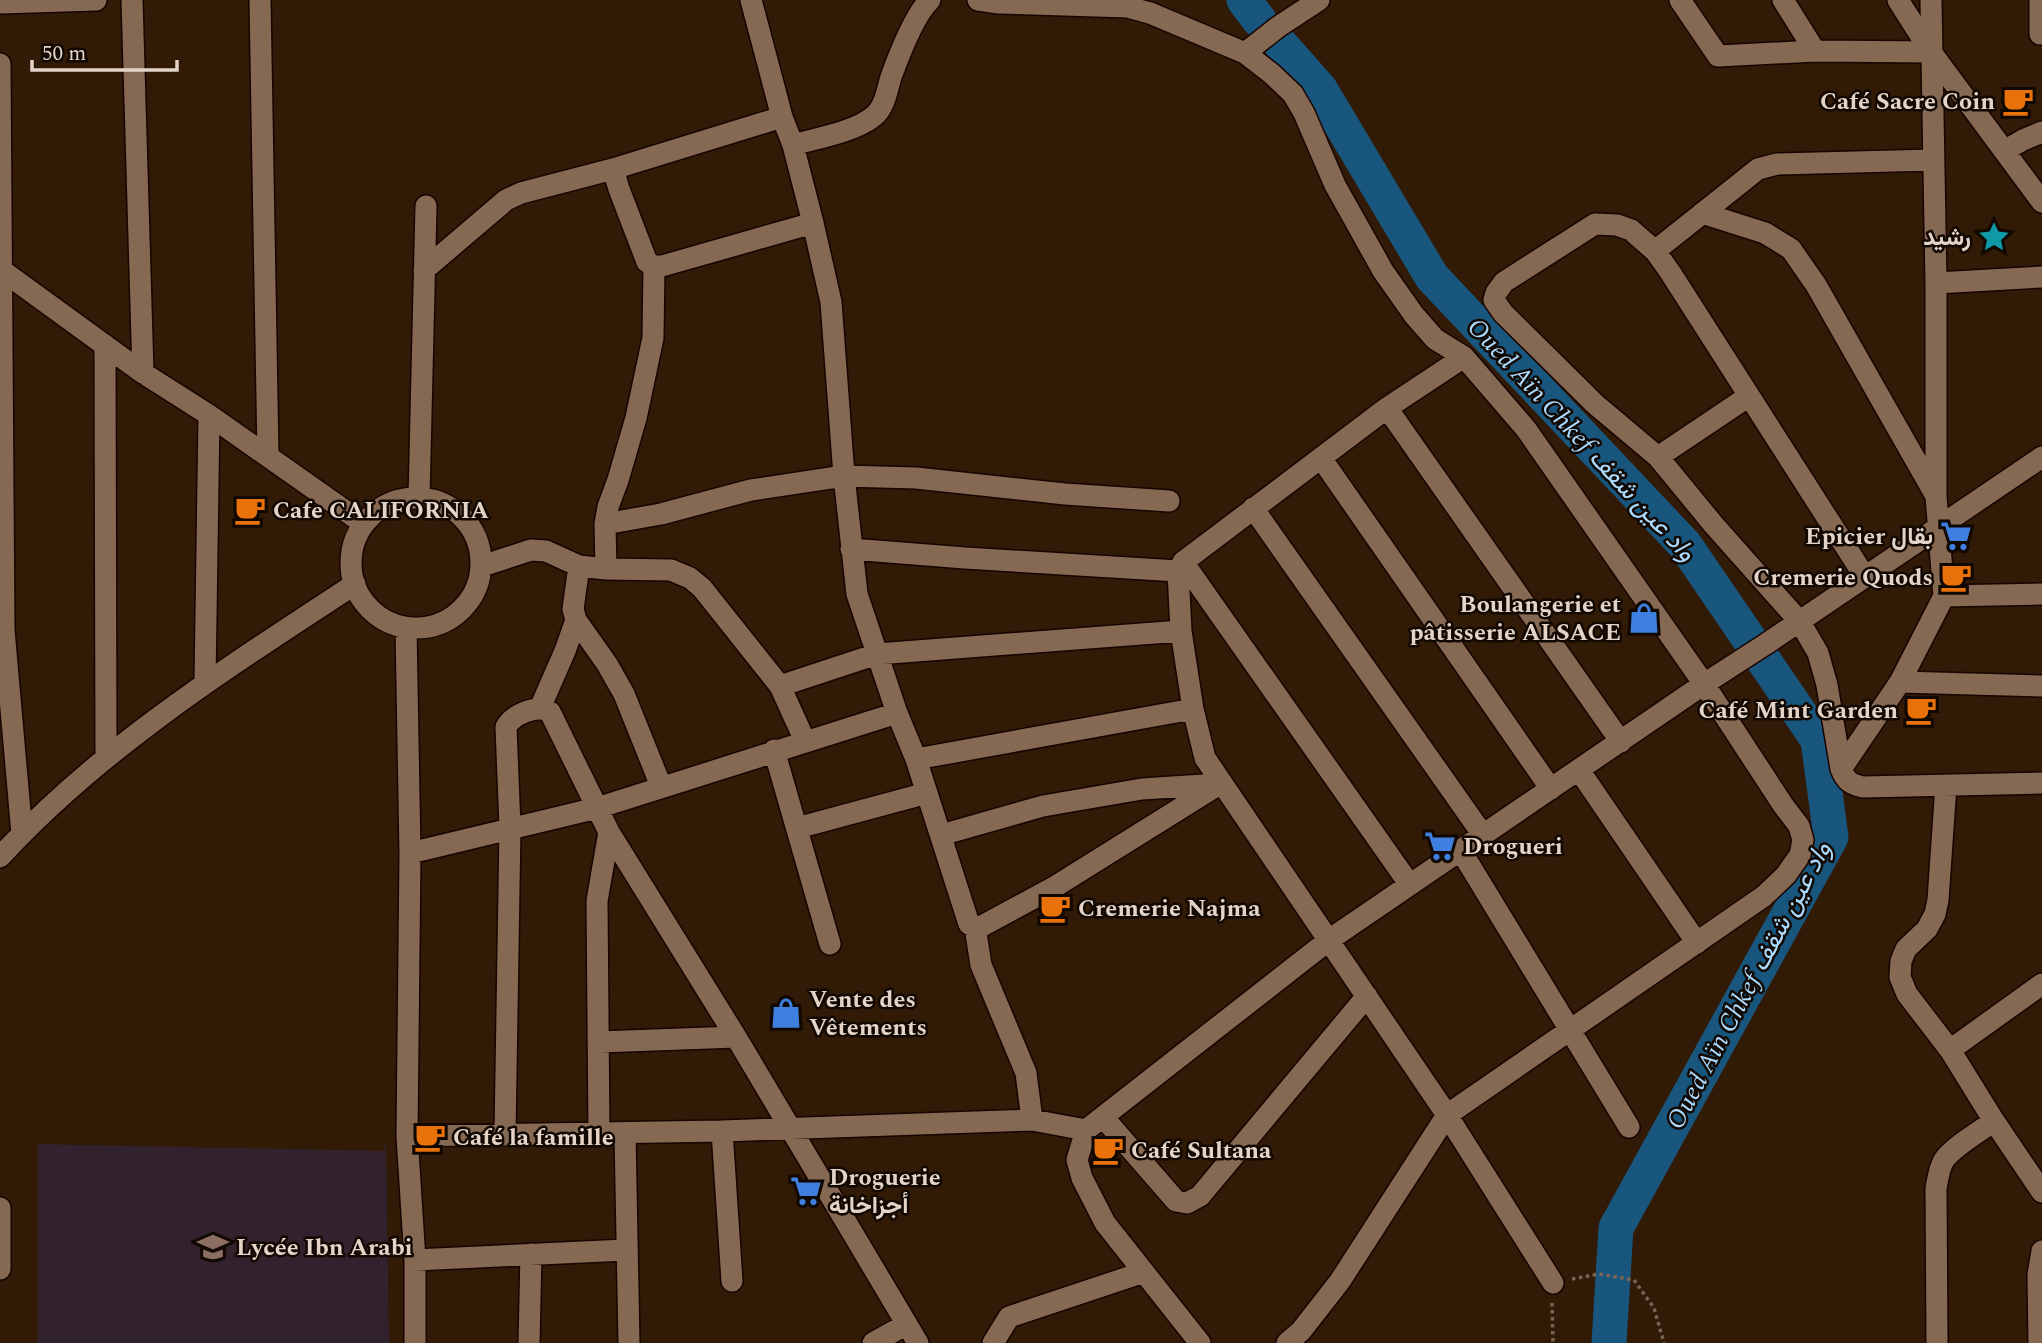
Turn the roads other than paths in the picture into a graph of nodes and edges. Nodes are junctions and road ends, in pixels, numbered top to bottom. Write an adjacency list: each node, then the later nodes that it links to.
1 (96, 0): 13 (street)
2 (132, 0): 37 (street)
3 (260, 0): 41 (street)
4 (751, 0): 19 (street)
5 (930, 0): 21 (street)
6 (978, 0): 17 (street)
7 (1319, 0): 17 (street)
8 (1681, 0): 15 (street)
9 (1783, 0): 15 (street)
10 (1898, 0): 16 (street)
11 (1931, 0): 16 (street)
12 (2040, 0): 14 (street)
13 (0, 3)
14 (2040, 34)
15 (1815, 51): 16 (street)
16 (1931, 52): 22 (street); 23 (street)
17 (1245, 53): 36 (street)
18 (0, 64): 31 (street)
19 (782, 117): 21 (street); 24 (street)
20 (2042, 132): 22 (street)
21 (793, 145): 28 (street)
22 (2004, 151): 25 (street)
23 (1933, 160): 27 (street); 34 (street)
24 (613, 169): 30 (street); 32 (street)
25 (2042, 202)
26 (426, 206): 32 (street)
27 (1702, 213): 29 (street); 46 (street)
28 (813, 223): 30 (street); 45 (street)
29 (1655, 251): 38 (street); 42 (street)
30 (654, 266): 51 (street)
31 (1, 269): 35 (street); 65 (street)
32 (424, 270): 47 (street)
33 (2042, 276): 34 (street)
34 (1936, 283): 46 (street)
35 (105, 345): 37 (street); 79 (street)
36 (1464, 357): 39 (street); 70 (street)
37 (143, 373): 40 (street)
38 (1749, 396): 42 (street); 58 (street)
39 (1387, 408): 44 (street); 77 (street)
40 (209, 415): 41 (street); 68 (street)
41 (268, 456): 50 (street)
42 (1658, 457): 63 (street)
43 (2042, 457): 52 (street)
44 (1321, 458): 49 (street); 87 (street)
45 (844, 476): 48 (street); 51 (street); 53 (street)
46 (1936, 496): 52 (street)
47 (419, 498): 50 (street); 54 (street)
48 (1169, 501)
49 (1253, 508): 56 (street); 95 (street)
50 (363, 524): 59 (street)
51 (605, 524): 57 (street)
52 (1939, 527): 58 (street); 61 (street)
53 (851, 549): 56 (street); 67 (street)
54 (482, 566): 55 (street); 64 (street)
55 (579, 566): 57 (street); 62 (street)
56 (1181, 566): 66 (street); 99 (street)
57 (606, 569): 71 (street)
58 (1865, 577): 63 (street)
59 (355, 584): 64 (street); 68 (street)
60 (2042, 594): 61 (street)
61 (1944, 596): 69 (street)
62 (576, 620): 73 (street); 86 (street)
63 (1800, 622): 70 (street); 81 (street)
64 (406, 628): 97 (street)
65 (2, 630): 93 (street)
66 (1181, 631): 67 (street); 74 (street)
67 (877, 653): 71 (street); 75 (street)
68 (205, 682): 79 (street)
69 (1900, 682): 72 (street); 81 (street)
70 (1704, 683): 77 (street); 102 (street)
71 (780, 686): 76 (street)
72 (2042, 686)
73 (540, 708): 89 (street); 90 (street)
74 (1193, 709): 80 (street); 83 (street)
75 (897, 713): 76 (street); 80 (street)
76 (805, 741): 78 (street)
77 (1620, 742): 82 (street)
78 (774, 750): 86 (street); 91 (street)
79 (106, 758): 93 (street)
80 (916, 759): 88 (street)
81 (1841, 769): 85 (street)
82 (1580, 770): 87 (street); 102 (street)
83 (1221, 783): 94 (street); 100 (street); 101 (street)
84 (2042, 783): 85 (street)
85 (1946, 785): 109 (street)
86 (662, 786): 89 (street)
87 (1551, 789): 95 (street)
88 (927, 793): 91 (street); 94 (street)
89 (597, 808): 90 (street); 92 (street)
90 (510, 827): 97 (street); 119 (street)
91 (797, 828): 103 (street)
92 (609, 832): 107 (street); 108 (street)
93 (22, 834): 98 (street)
94 (941, 835): 100 (street)
95 (1483, 835): 96 (street)
96 (1461, 851): 99 (street); 106 (street)
97 (410, 853): 120 (street)
98 (0, 857)
99 (1410, 885): 101 (street)
100 (975, 927): 111 (street)
101 (1329, 940): 105 (street); 113 (street)
102 (1697, 943): 106 (street)
103 (830, 944)
104 (2042, 984): 109 (street)
105 (1367, 996): 110 (street); 113 (street)
106 (1569, 1031): 110 (street); 114 (street)
107 (736, 1037): 108 (street); 115 (street)
108 (599, 1042): 118 (street)
109 (1950, 1050): 112 (street)
110 (1447, 1115): 130 (street); 139 (street)
111 (1032, 1120): 113 (street); 115 (street)
112 (1994, 1121): 121 (street); 140 (street)
113 (1094, 1124): 128 (street)
114 (1629, 1127)
115 (790, 1129): 116 (street); 131 (street)
116 (722, 1130): 117 (street); 129 (street)
117 (625, 1133): 118 (street); 123 (street)
118 (599, 1134): 119 (street)
119 (505, 1135): 120 (street)
120 (407, 1136): 126 (street)
121 (2042, 1192)
122 (0, 1208): 127 (street)
123 (626, 1250): 125 (street); 134 (street)
124 (2042, 1251): 141 (street)
125 (531, 1254): 126 (street); 133 (street)
126 (415, 1260): 132 (street)
127 (0, 1269)
128 (1144, 1272): 137 (street); 138 (street)
129 (732, 1281)
130 (1553, 1283)
131 (907, 1324): 135 (street); 136 (street)
132 (415, 1343)
133 (529, 1343)
134 (629, 1343)
135 (873, 1343)
136 (918, 1343)
137 (993, 1343)
138 (1200, 1343)
139 (1287, 1343)
140 (1937, 1343)
141 (2039, 1343)

